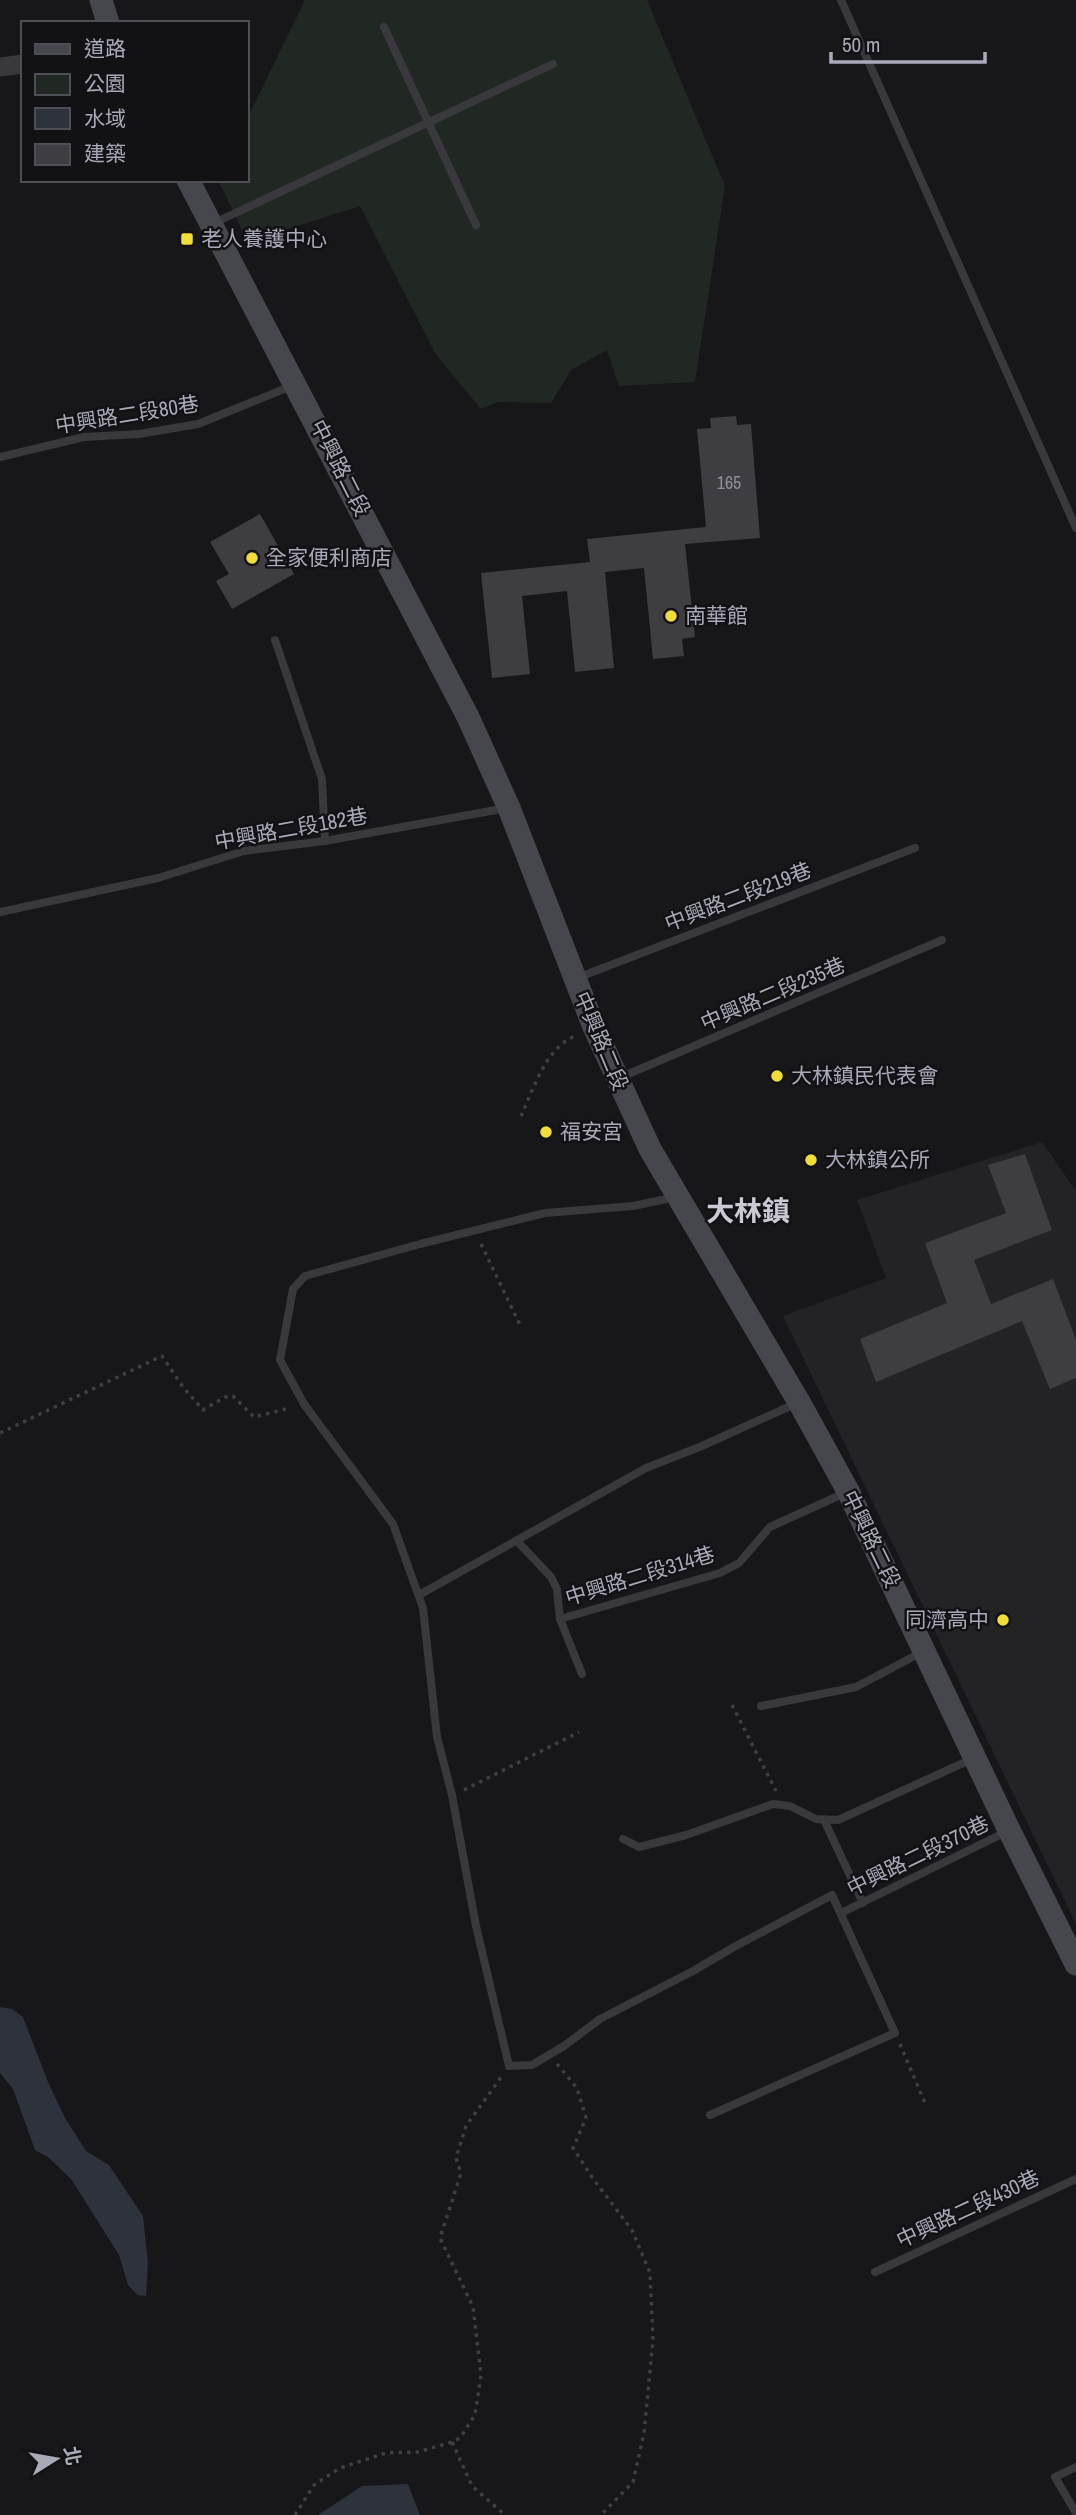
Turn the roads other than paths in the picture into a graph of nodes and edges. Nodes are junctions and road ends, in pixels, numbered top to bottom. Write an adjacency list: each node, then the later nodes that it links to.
1 (101, 0): 3 (main road)
2 (841, 0): 14 (lane)
3 (107, 21)
4 (384, 27): 8 (lane)
5 (21, 64): 7 (street)
6 (553, 64): 8 (lane)
7 (0, 68)
8 (428, 123): 10 (lane); 11 (lane)
9 (189, 182): 10 (main road, 中興路二段)
10 (211, 225): 12 (main road, 中興路二段)
11 (476, 225)
12 (296, 384): 13 (lane, 中興路二段80巷); 16 (main road, 中興路二段)
13 (0, 457)
14 (1076, 528)
15 (275, 640): 17 (lane)
16 (509, 808): 17 (lane, 中興路二段182巷); 21 (main road, 中興路二段)
17 (325, 841): 19 (lane, 中興路二段182巷)
18 (915, 848): 21 (lane, 中興路二段219巷)
19 (0, 912)
20 (942, 940): 22 (lane, 中興路二段235巷)
21 (574, 979): 22 (main road, 中興路二段)
22 (617, 1080): 23 (main road, 中興路二段)
23 (677, 1197): 24 (main road, 中興路二段); 27 (lane)
24 (799, 1402): 25 (main road, 中興路二段); 26 (lane)
25 (848, 1491): 28 (lane, 中興路二段314巷); 29 (main road, 中興路二段)
26 (517, 1541): 27 (lane); 28 (lane)
27 (419, 1595): 37 (lane)
28 (560, 1619): 30 (lane, 中興路二段314巷)
29 (924, 1651): 31 (lane); 32 (main road, 中興路二段)
30 (582, 1674)
31 (761, 1706)
32 (975, 1758): 33 (lane); 34 (main road, 中興路二段)
33 (824, 1820): 35 (lane); 36 (lane)
34 (1009, 1830): 36 (lane, 中興路二段370巷); 38 (main road, 中興路二段)
35 (623, 1839)
36 (863, 1903): 37 (lane, 中興路二段370巷)
37 (841, 1913): 39 (lane)
38 (1076, 1964)
39 (710, 2115)
40 (1076, 2179): 41 (lane, 中興路二段430巷)
41 (875, 2272)
42 (1076, 2468): 43 (lane)
43 (1076, 2513)

